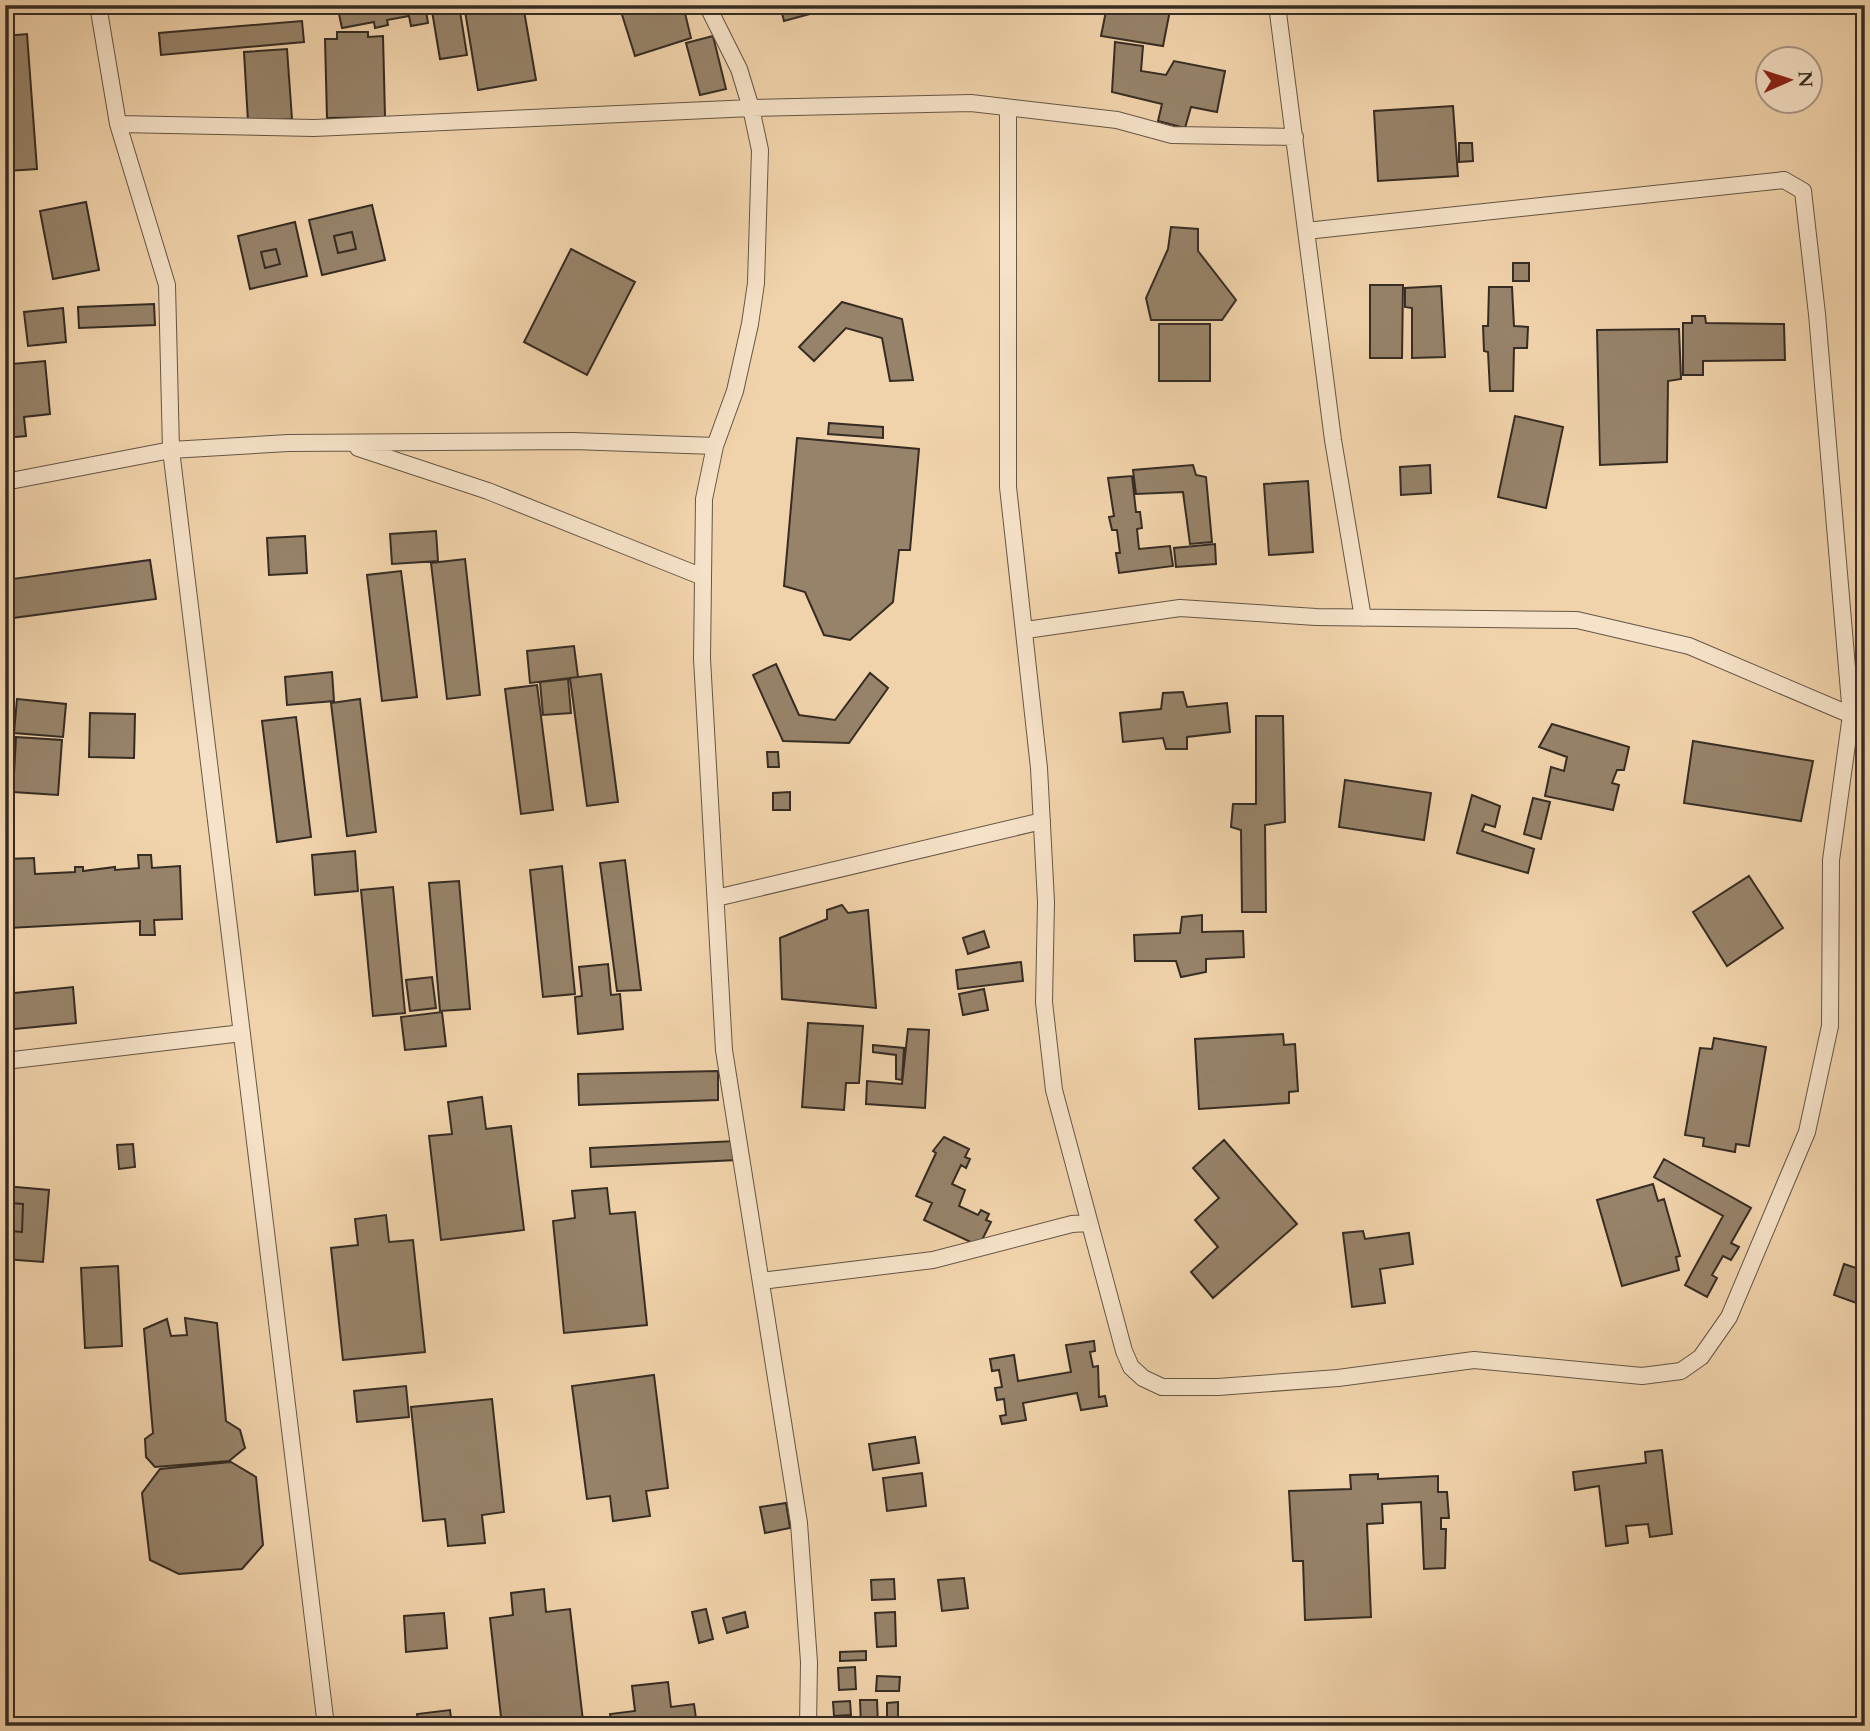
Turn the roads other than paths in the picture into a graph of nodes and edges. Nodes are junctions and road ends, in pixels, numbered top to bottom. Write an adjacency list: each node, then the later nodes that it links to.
1 (98, 5): 6 (street)
2 (708, 5): 4 (street)
3 (1278, 5): 7 (street)
4 (751, 108): 5 (street); 6 (street); 10 (street)
5 (1008, 108): 7 (street); 15 (street)
6 (118, 124): 11 (street)
7 (1295, 137): 8 (street)
8 (1306, 231): 14 (street); 16 (street)
9 (343, 443): 10 (street); 11 (street); 13 (street)
10 (715, 446): 13 (street)
11 (171, 450): 12 (street); 20 (street)
12 (5, 482)
13 (703, 577): 19 (street)
14 (1363, 618): 15 (street); 16 (street)
15 (1026, 630): 18 (street)
16 (1851, 715): 17 (street); 22 (street)
17 (1865, 727)
18 (1042, 821): 19 (street); 22 (street)
19 (716, 898): 23 (street)
20 (242, 1033): 21 (street); 24 (street)
21 (5, 1060)
22 (1088, 1223): 23 (street)
23 (761, 1281): 25 (street)
24 (326, 1726)
25 (808, 1726)

